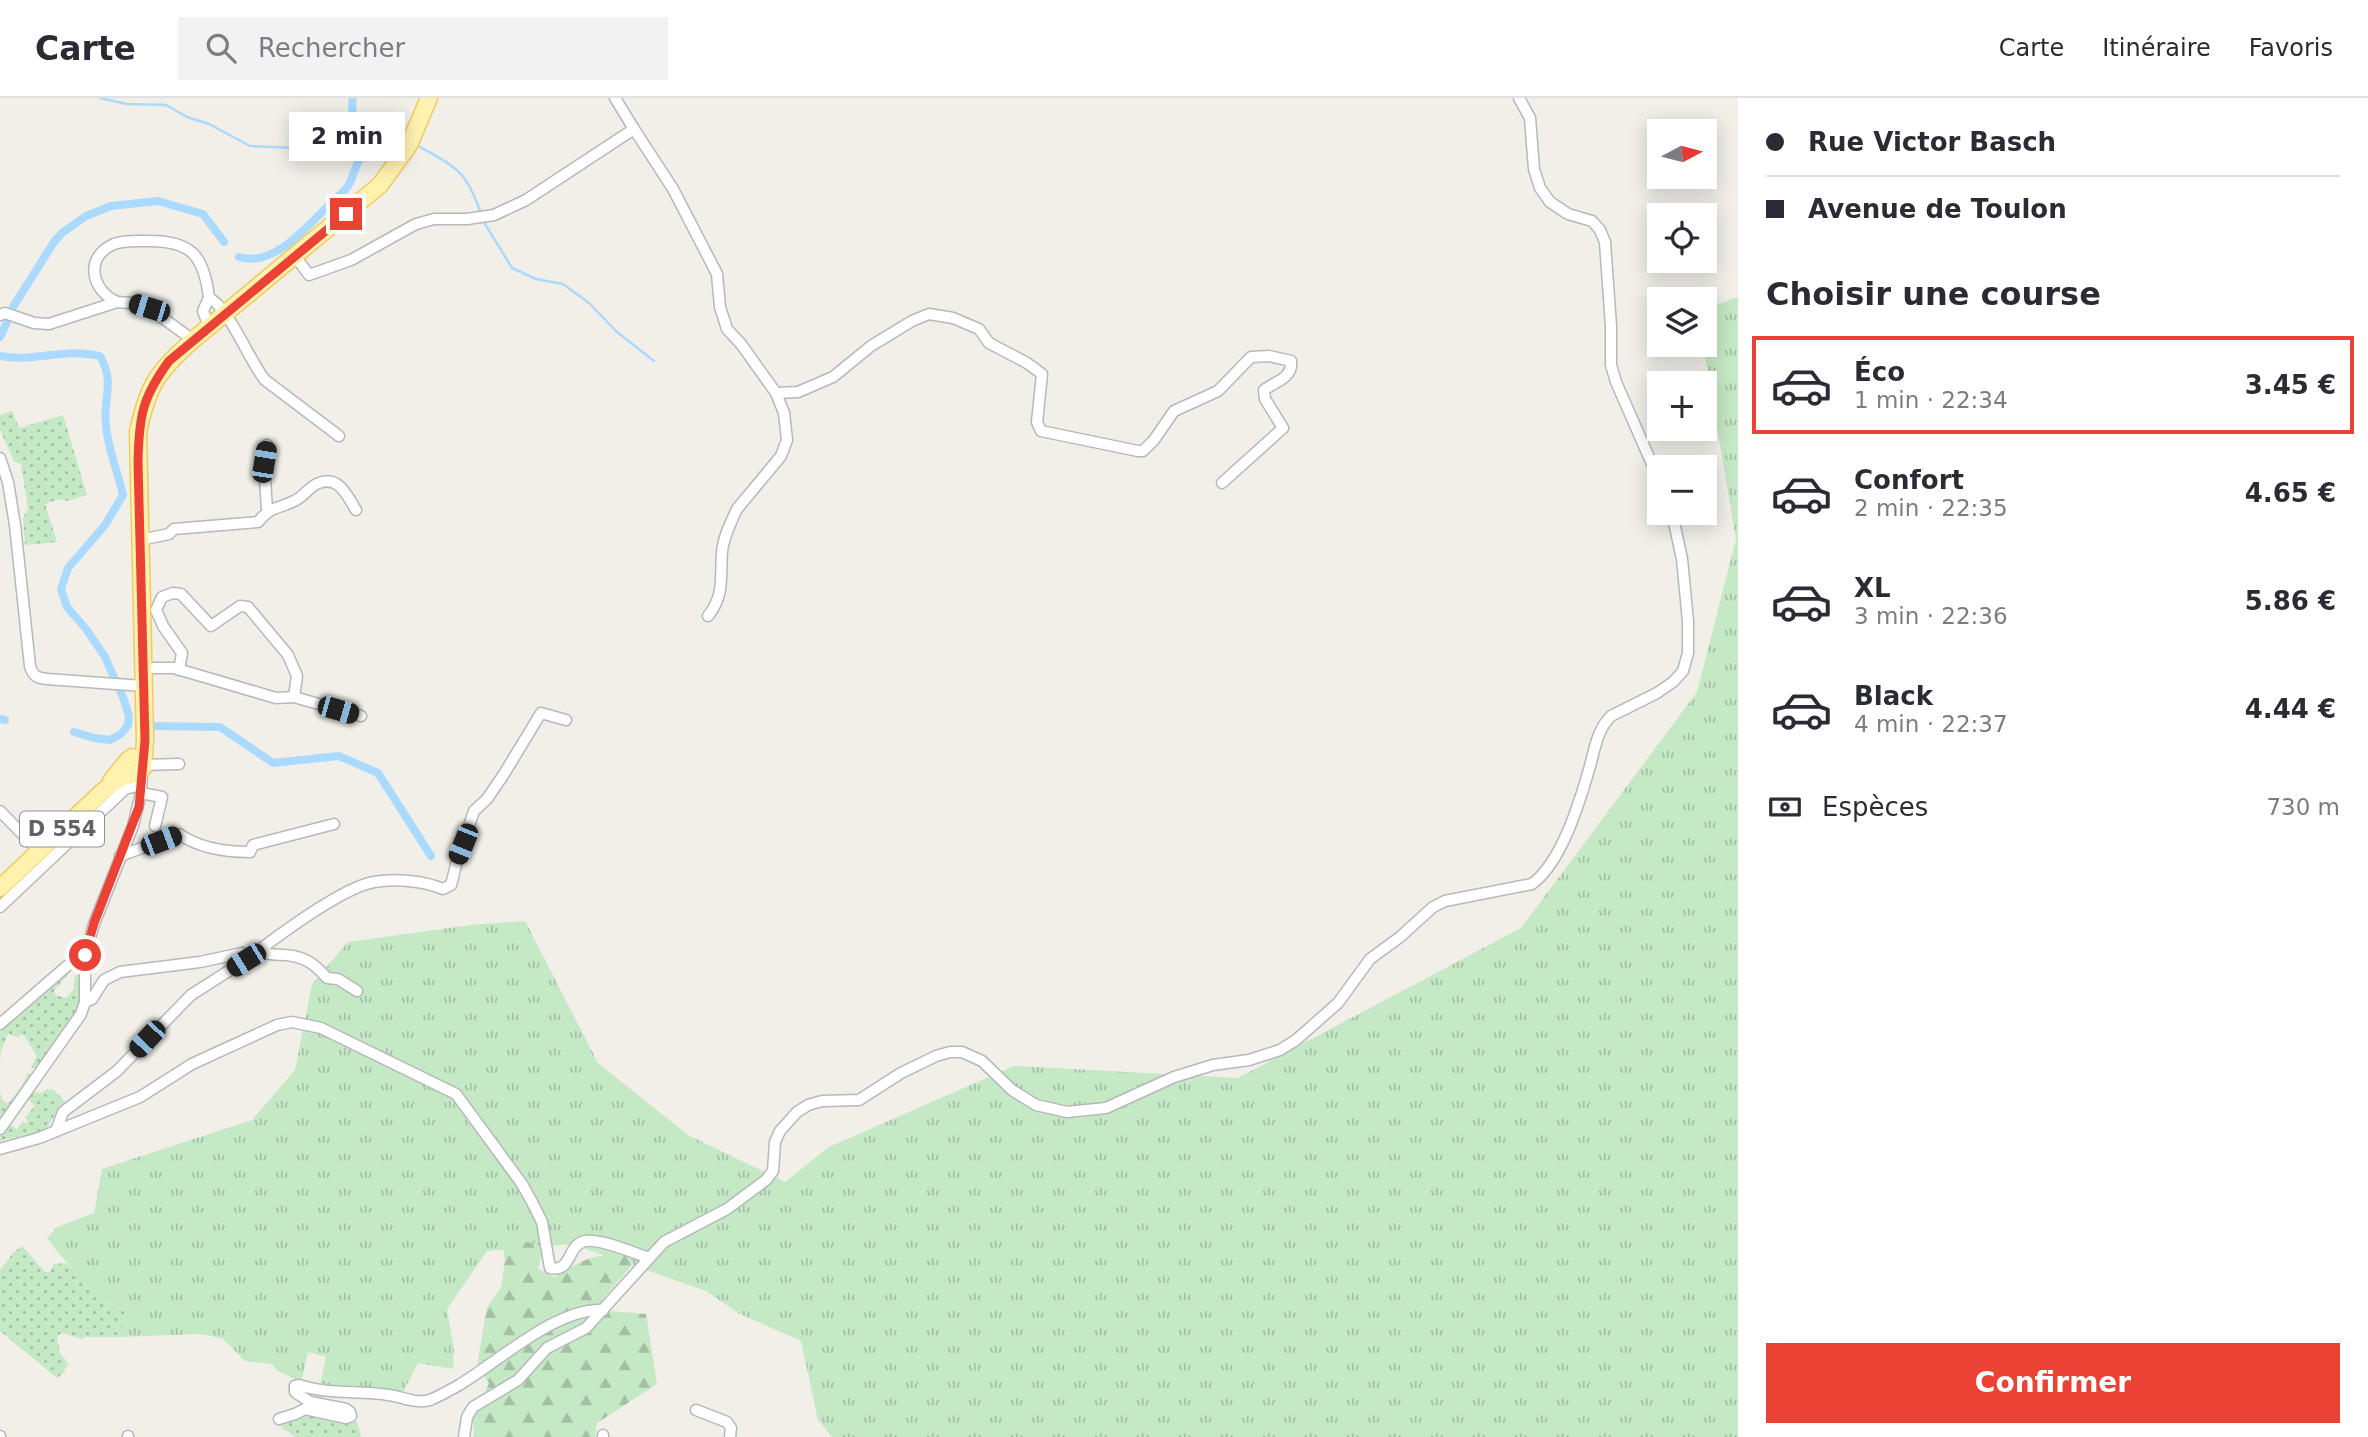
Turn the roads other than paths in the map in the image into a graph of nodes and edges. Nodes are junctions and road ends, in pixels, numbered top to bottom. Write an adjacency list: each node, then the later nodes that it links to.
1 (429, 98): 5 (main road)
2 (615, 98): 4 (street)
3 (1519, 98): 15 (street)
4 (634, 129): 5 (street); 12 (street)
5 (295, 256): 8 (main road)
6 (209, 298): 7 (street); 8 (street); 10 (street)
7 (117, 302): 9 (street); 11 (street)
8 (225, 314): 10 (main road); 13 (street)
9 (0, 315)
10 (209, 327): 11 (main road)
11 (193, 340): 21 (main road)
12 (776, 393): 17 (street); 22 (street)
13 (339, 436)
14 (267, 445): 18 (street)
15 (1648, 455)
16 (1, 461): 25 (street)
17 (1222, 483)
18 (267, 510): 19 (street); 21 (street)
19 (356, 510)
20 (1674, 525): 47 (street)
21 (140, 540): 23 (main road)
22 (708, 616)
23 (142, 668): 24 (street); 25 (main road)
24 (179, 670): 26 (street); 26 (street)
25 (143, 686): 30 (main road)
26 (294, 697): 27 (street)
27 (361, 716)
28 (566, 720): 38 (street)
29 (179, 764): 30 (street)
30 (137, 773): 33 (street); 34 (main road, D 554); 35 (street); 37 (street)
31 (0, 811): 34 (street)
32 (334, 824): 35 (street)
33 (155, 826)
34 (39, 851): 36 (main road, D 554)
35 (120, 856): 39 (street)
36 (0, 888)
37 (0, 907)
38 (259, 950): 40 (street); 41 (street)
39 (85, 955): 42 (street); 43 (street)
40 (249, 958): 42 (street); 45 (street)
41 (357, 991)
42 (85, 1002): 44 (street)
43 (0, 1024)
44 (0, 1129)
45 (56, 1131): 46 (street); 47 (street)
46 (0, 1149)
47 (649, 1258): 48 (street)
48 (603, 1310): 50 (street); 52 (street)
49 (696, 1410): 51 (street)
50 (279, 1419)
51 (730, 1433)
52 (464, 1437)

